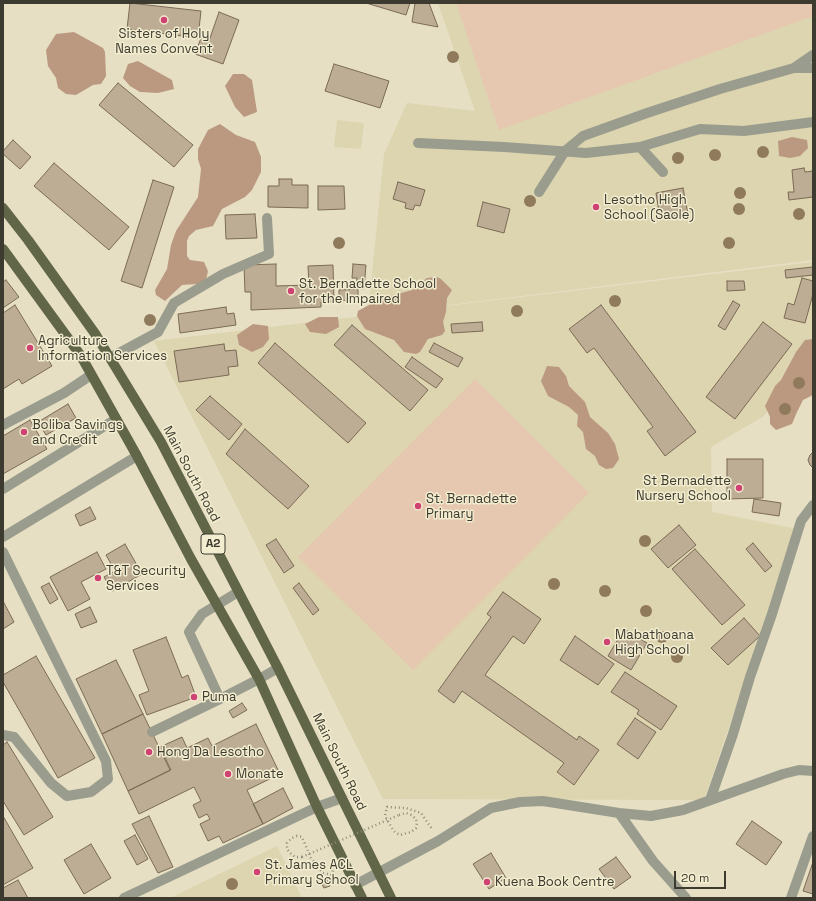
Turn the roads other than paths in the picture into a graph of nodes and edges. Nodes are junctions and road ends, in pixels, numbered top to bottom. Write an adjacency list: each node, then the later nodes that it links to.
1 (813, 55): 2 (street)
2 (794, 68): 3 (street); 7 (street)
3 (813, 68)
4 (813, 122): 6 (street)
5 (418, 143): 7 (street)
6 (640, 146): 7 (street); 8 (street)
7 (565, 151): 9 (street)
8 (663, 172)
9 (539, 192)
10 (3, 208): 13 (main road, Main South Road / A2)
11 (267, 218): 13 (street)
12 (3, 249): 14 (main road, A2)
13 (110, 358): 22 (main road, Main South Road / A2)
14 (91, 374): 15 (main road, A2); 16 (street)
15 (116, 419): 17 (main road, A2); 18 (street)
16 (3, 425)
17 (137, 456): 20 (street); 23 (main road, A2)
18 (3, 490)
19 (813, 505): 31 (street)
20 (3, 537)
21 (3, 552): 28 (street)
22 (238, 592): 23 (street); 24 (main road, Main South Road / A2)
23 (217, 606): 25 (main road, A2); 26 (street)
24 (278, 668): 25 (street); 30 (main road, Main South Road / A2)
25 (259, 679): 26 (street); 32 (main road, A2)
26 (220, 699): 27 (street)
27 (152, 732)
28 (3, 735)
29 (813, 771): 31 (street)
30 (342, 798): 32 (street); 35 (main road, Main South Road / A2)
31 (710, 800): 33 (street)
32 (317, 807): 36 (main road, A2); 37 (street)
33 (619, 813): 35 (street); 40 (street)
34 (813, 836): 41 (street)
35 (380, 872): 36 (street); 39 (main road, Main South Road / A2)
36 (355, 885): 38 (main road, A2)
37 (124, 898)
38 (362, 898)
39 (391, 898)
40 (686, 898)
41 (791, 898)

